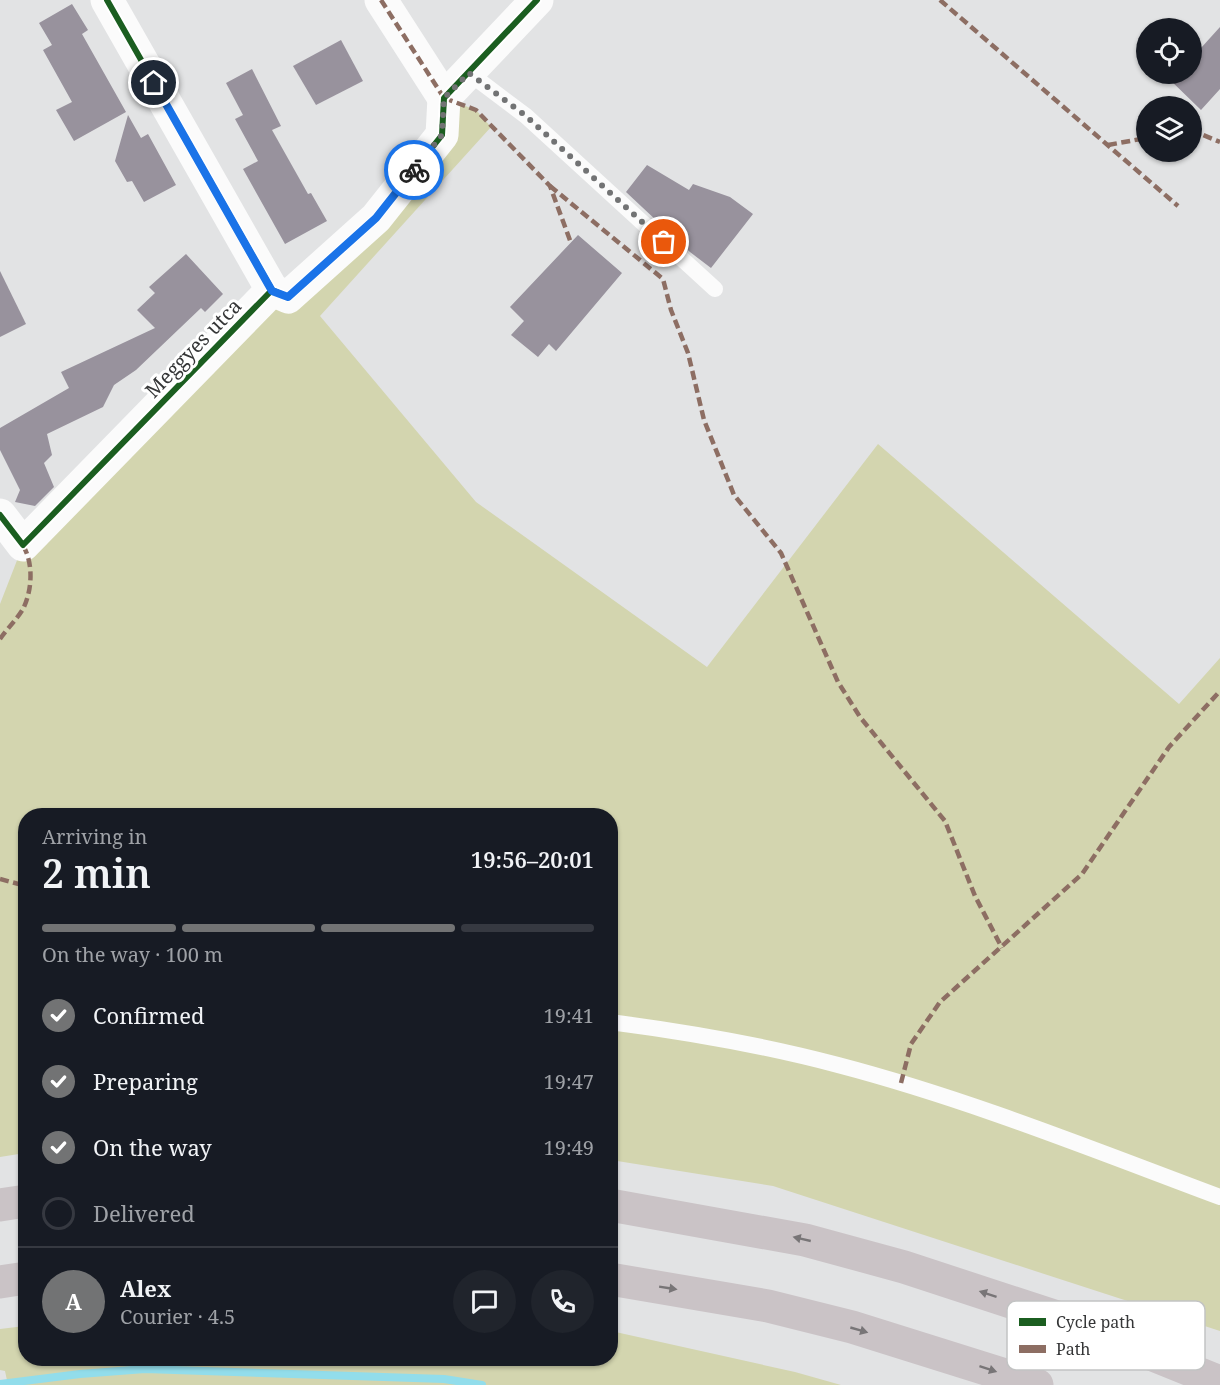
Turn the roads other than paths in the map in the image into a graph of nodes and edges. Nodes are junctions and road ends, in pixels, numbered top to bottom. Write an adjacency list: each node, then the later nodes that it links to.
1 (106, 0): 7 (street)
2 (381, 0): 5 (street)
3 (537, 0): 4 (street)
4 (469, 73): 5 (street); 6 (lane)
5 (444, 98): 7 (street)
6 (715, 289)
7 (272, 291): 8 (street, Meggyes utca)
8 (0, 515)
9 (618, 1023): 10 (lane)
10 (1220, 1197)
11 (18, 1202): 12 (highway)
12 (0, 1205)
13 (618, 1206): 17 (highway, one-way to 13)
14 (18, 1279): 16 (highway)
15 (618, 1280): 20 (highway, one-way to 20)
16 (0, 1282)
17 (1008, 1301)
18 (1190, 1370): 19 (highway, one-way to 18)
19 (1220, 1382)
20 (1037, 1385)

